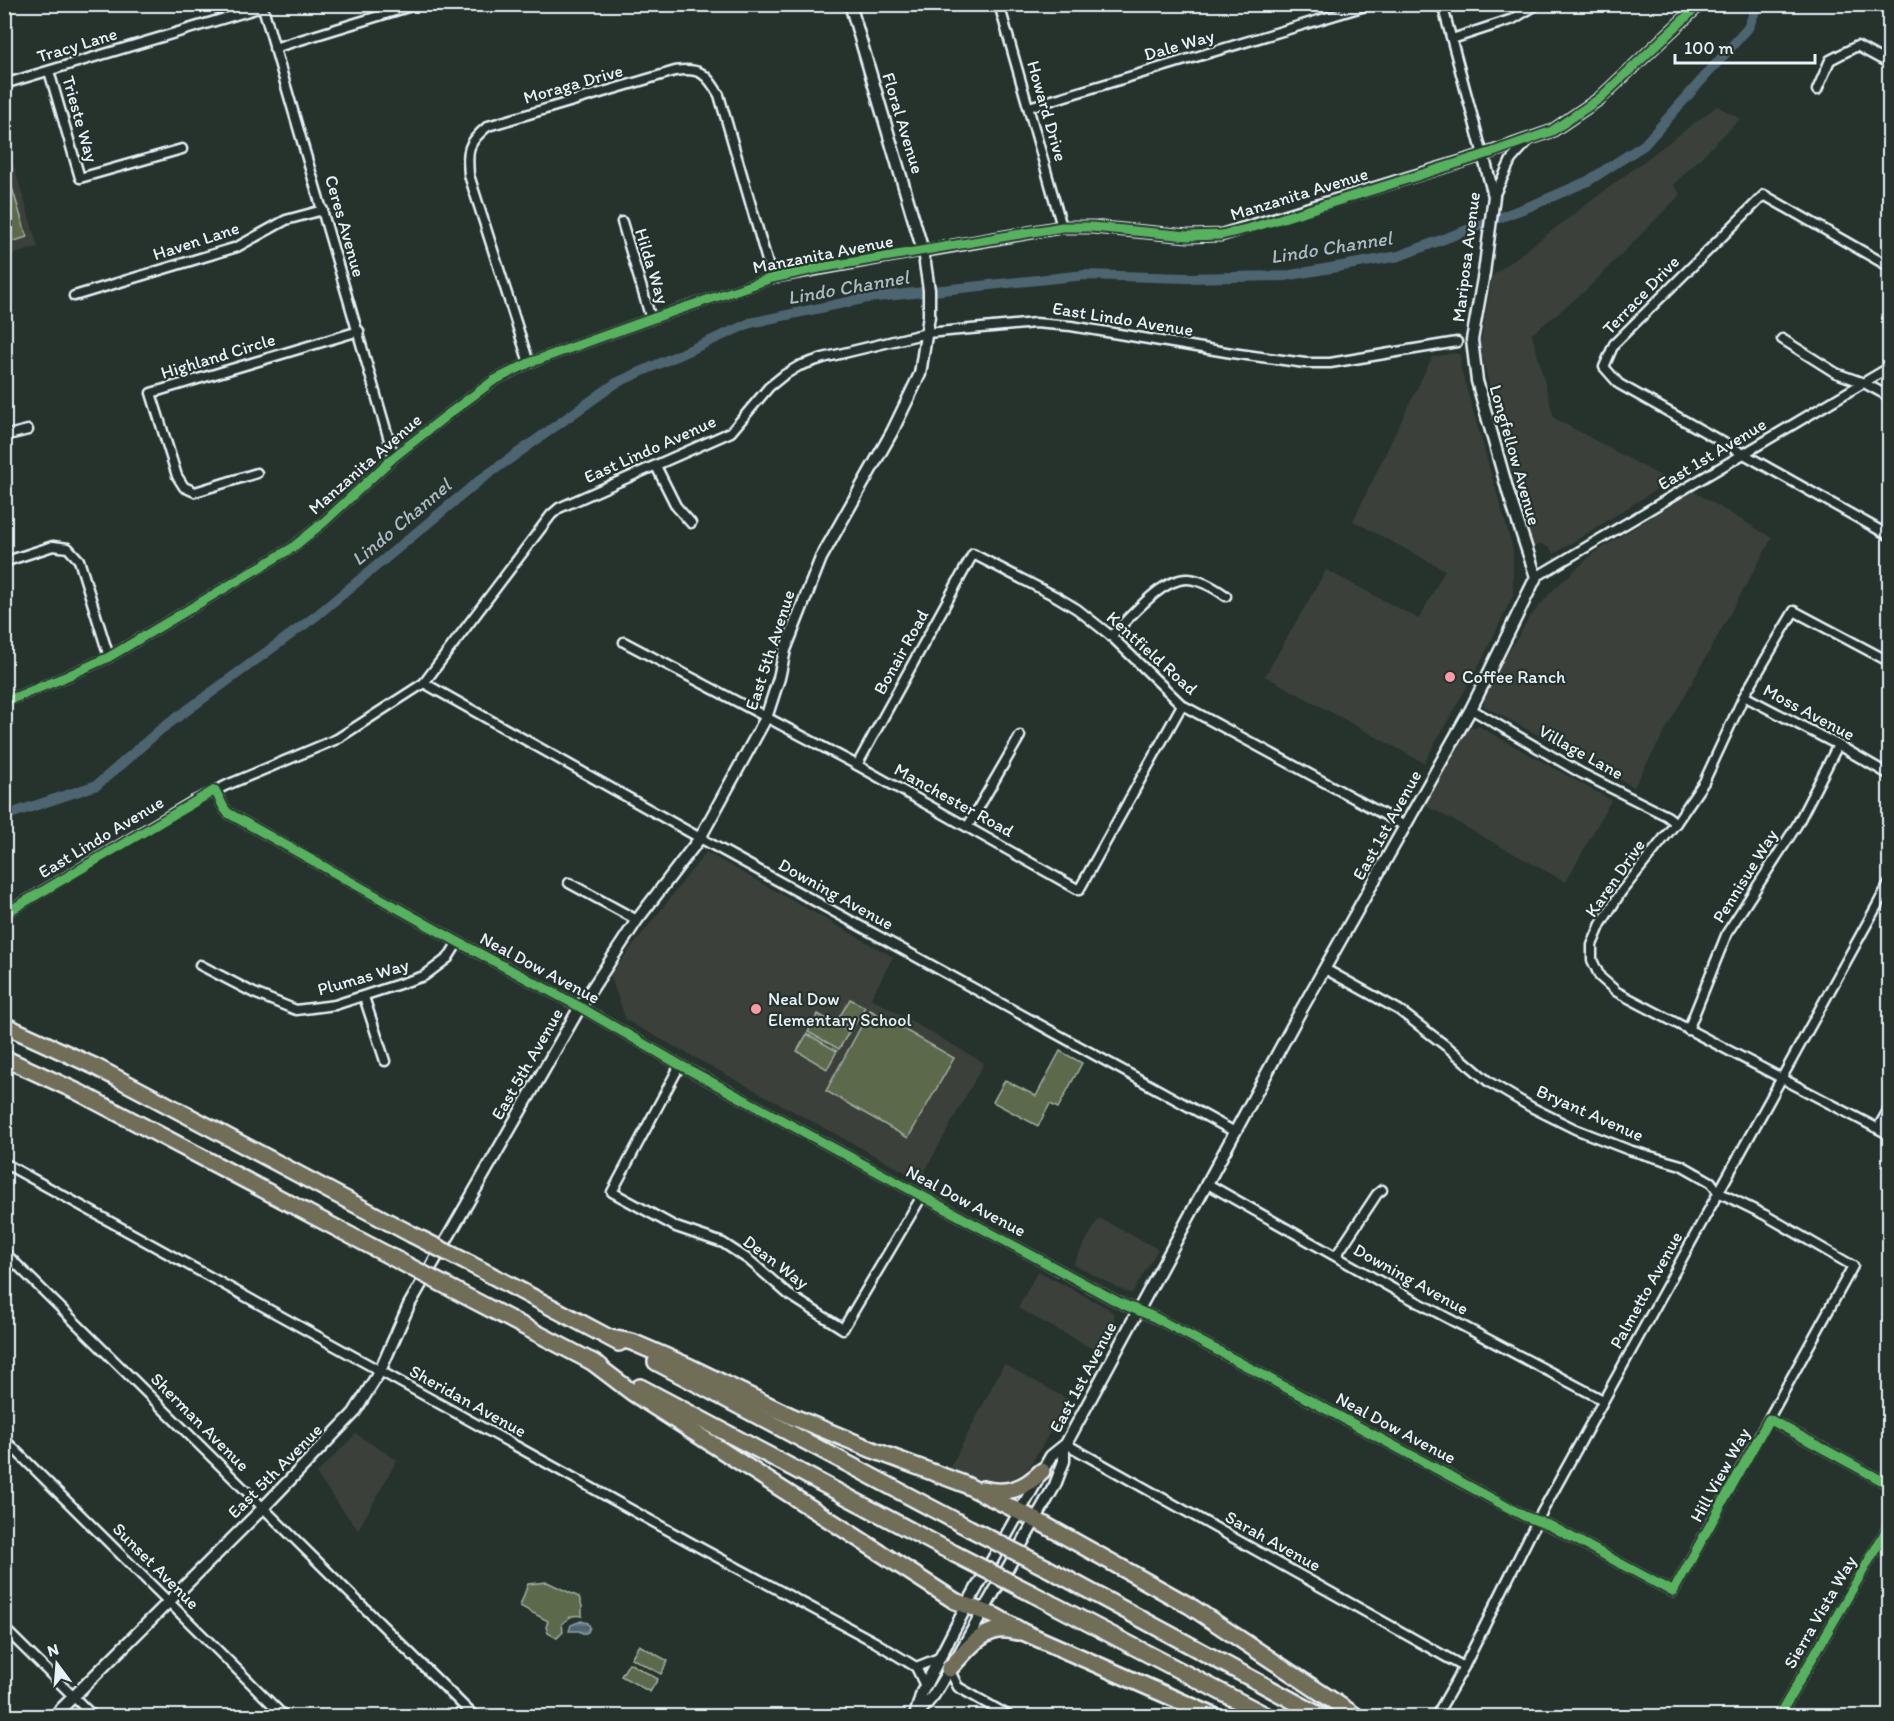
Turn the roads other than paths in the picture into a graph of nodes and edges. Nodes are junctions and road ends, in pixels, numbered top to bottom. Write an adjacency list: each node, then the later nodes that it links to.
1 (418, 4): 10 (street)
2 (850, 4): 23 (street, Floral Avenue)
3 (999, 4): 15 (street, Howard Drive)
4 (1372, 4): 15 (street, Dale Way)
5 (1442, 4): 9 (street, Mariposa Avenue)
6 (1538, 4): 9 (street)
7 (1700, 4): 16 (street, Manzanita Avenue)
8 (262, 6): 10 (street, Ceres Avenue); 12 (street, Tracy Lane)
9 (1452, 39): 18 (street, Mariposa Avenue)
10 (274, 48): 20 (street, Ceres Avenue)
11 (1890, 64): 14 (street)
12 (49, 71): 13 (street, Tracy Lane); 17 (street, Trieste Way)
13 (4, 84)
14 (1817, 90)
15 (1029, 106): 22 (street, Howard Drive)
16 (1528, 140): 18 (street, Manzanita Avenue); 19 (street)
17 (182, 149)
18 (1483, 155): 19 (street, Mariposa Avenue); 22 (street, Manzanita Avenue)
19 (1494, 196): 32 (street, Mariposa Avenue)
20 (323, 210): 27 (street, Haven Lane); 29 (street, Ceres Avenue)
21 (622, 222): 28 (street, Hilda Way)
22 (1062, 227): 23 (street, Manzanita Avenue)
23 (923, 250): 24 (street, East 5th Avenue); 26 (street, Manzanita Avenue)
24 (925, 263): 30 (street, East 5th Avenue)
25 (1890, 267): 40 (street, Terrace Drive)
26 (772, 278): 28 (street, Manzanita Avenue); 34 (street, Moraga Drive)
27 (74, 296)
28 (651, 319): 34 (street, Manzanita Avenue)
29 (359, 331): 41 (street, Ceres Avenue); 43 (street, Highland Circle)
30 (927, 333): 33 (street, East Lindo Avenue); 42 (street, East Lindo Avenue); 59 (street, East 5th Avenue)
31 (1782, 339): 36 (street)
32 (1472, 340): 48 (street, Longfellow Avenue)
33 (1457, 342)
34 (528, 363): 41 (street, Manzanita Avenue)
35 (1890, 367): 36 (street, East 1st Avenue)
36 (1864, 383): 37 (street); 40 (street, East 1st Avenue)
37 (1890, 397)
38 (28, 430): 39 (street)
39 (4, 436)
40 (1745, 454): 45 (street, Terrace Drive); 48 (street, East 1st Avenue)
41 (394, 457): 52 (street, Manzanita Avenue)
42 (656, 466): 44 (street); 54 (street, East Lindo Avenue)
43 (256, 473)
44 (691, 523)
45 (1890, 536)
46 (973, 554): 50 (street, Kentfield Road); 62 (street, Bonair Road)
47 (4, 562): 52 (street)
48 (1536, 577): 58 (street, East 1st Avenue)
49 (1226, 596): 50 (street)
50 (1111, 636): 57 (street, Kentfield Road)
51 (624, 642): 59 (street, Manchester Road)
52 (109, 657): 56 (street, Manzanita Avenue)
53 (1890, 662): 55 (street, Karen Drive)
54 (424, 682): 64 (street, East Lindo Avenue); 68 (street, Downing Avenue)
55 (1744, 696): 61 (street, Moss Avenue); 65 (street, Karen Drive)
56 (4, 702)
57 (1182, 705): 66 (street, Manchester Road); 67 (street, Kentfield Road)
58 (1471, 710): 65 (street, Village Lane); 67 (street, East 1st Avenue)
59 (766, 718): 62 (street, Manchester Road); 68 (street, East 5th Avenue)
60 (1020, 736): 66 (street)
61 (1838, 745): 63 (street, Moss Avenue); 79 (street, Pennisue Way)
62 (857, 765): 66 (street, Manchester Road)
63 (1890, 776)
64 (214, 790): 71 (street, East Lindo Avenue); 73 (street, Neal Dow Avenue)
65 (1676, 823): 79 (street, Karen Drive)
66 (968, 826)
67 (1405, 826): 75 (street, East 1st Avenue)
68 (700, 838): 72 (street, East 5th Avenue); 86 (street, Downing Avenue)
69 (569, 882): 72 (street)
70 (1890, 882): 83 (street, Palmetto Avenue)
71 (4, 914)
72 (637, 920): 77 (street, East 5th Avenue)
73 (458, 942): 76 (street, Plumas Way); 77 (street, Neal Dow Avenue)
74 (200, 965): 76 (street, Plumas Way)
75 (1325, 969): 86 (street, East 1st Avenue); 91 (street, Bryant Avenue)
76 (364, 997): 81 (street)
77 (580, 1007): 82 (street, Neal Dow Avenue); 99 (street, East 5th Avenue)
78 (4, 1025): 97 (highway, bridge)
79 (1689, 1030): 83 (street, Karen Drive)
80 (4, 1058): 98 (highway, bridge)
81 (385, 1061)
82 (680, 1065): 92 (street, Neal Dow Avenue); 92 (street, Dean Way)
83 (1783, 1078): 85 (street, Karen Drive); 91 (street, Palmetto Avenue)
84 (1890, 1107): 85 (street)
85 (1878, 1128): 87 (street, Karen Drive)
86 (1234, 1132): 89 (street, East 1st Avenue)
87 (1890, 1135)
88 (4, 1163): 99 (street, Sheridan Avenue)
89 (1206, 1183): 94 (street, Downing Avenue); 96 (street, East 1st Avenue)
90 (1382, 1190): 94 (street)
91 (1718, 1192): 95 (street, Bryant Avenue); 100 (street, Palmetto Avenue)
92 (922, 1196): 96 (street, Neal Dow Avenue)
93 (4, 1252): 107 (street, Sherman Avenue)
94 (1336, 1257): 100 (street, Downing Avenue)
95 (1853, 1266): 101 (street, Hill View Way)
96 (1138, 1310): 103 (street, East 1st Avenue); 110 (street, Neal Dow Avenue)
97 (611, 1338): 105 (highway); 133 (highway, bridge)
98 (591, 1361): 114 (highway); 132 (highway, bridge)
99 (380, 1371): 107 (street, East 5th Avenue); 119 (street, Sheridan Avenue)
100 (1603, 1400): 110 (street, Palmetto Avenue)
101 (1769, 1419): 106 (street); 112 (street, Hill View Way)
102 (4, 1439): 113 (street, Sunset Avenue)
103 (1065, 1446): 104 (street, East 1st Avenue); 109 (street, East 1st Avenue); 120 (street, Sarah Avenue)
104 (1042, 1472): 105 (highway); 108 (street, East 1st Avenue)
105 (964, 1484): 108 (highway)
106 (1890, 1485)
107 (263, 1508): 113 (street, East 5th Avenue); 128 (street, Sherman Avenue)
108 (1019, 1511): 109 (highway); 114 (street, East 1st Avenue)
109 (1036, 1520): 115 (street, East 1st Avenue); 134 (highway)
110 (1537, 1521): 112 (street, Neal Dow Avenue); 120 (street, Palmetto Avenue)
111 (1890, 1524): 136 (street, Sierra Vista Way)
112 (1699, 1547)
113 (169, 1602): 124 (street, East 5th Avenue); 127 (street, Sunset Avenue)
114 (967, 1605): 115 (highway); 118 (street, East 1st Avenue)
115 (983, 1612): 117 (highway); 118 (street, East 1st Avenue)
116 (4, 1628): 124 (street)
117 (1023, 1632): 118 (highway); 131 (highway)
118 (944, 1663): 119 (street); 121 (street, East 1st Avenue); 122 (street); 123 (street, East 1st Avenue)
119 (916, 1667): 121 (street)
120 (1464, 1667): 135 (street, Palmetto Avenue)
121 (924, 1686): 129 (street, East 1st Avenue)
122 (958, 1687): 123 (street); 130 (street)
123 (937, 1689): 129 (street, East 1st Avenue)
124 (74, 1697): 125 (street, East 5th Avenue); 126 (street)
125 (54, 1716)
126 (93, 1716)
127 (284, 1716)
128 (474, 1716)
129 (915, 1716)
130 (1010, 1716)
131 (1214, 1716)
132 (1268, 1716)
133 (1321, 1716)
134 (1356, 1716)
135 (1436, 1716)
136 (1779, 1716)

